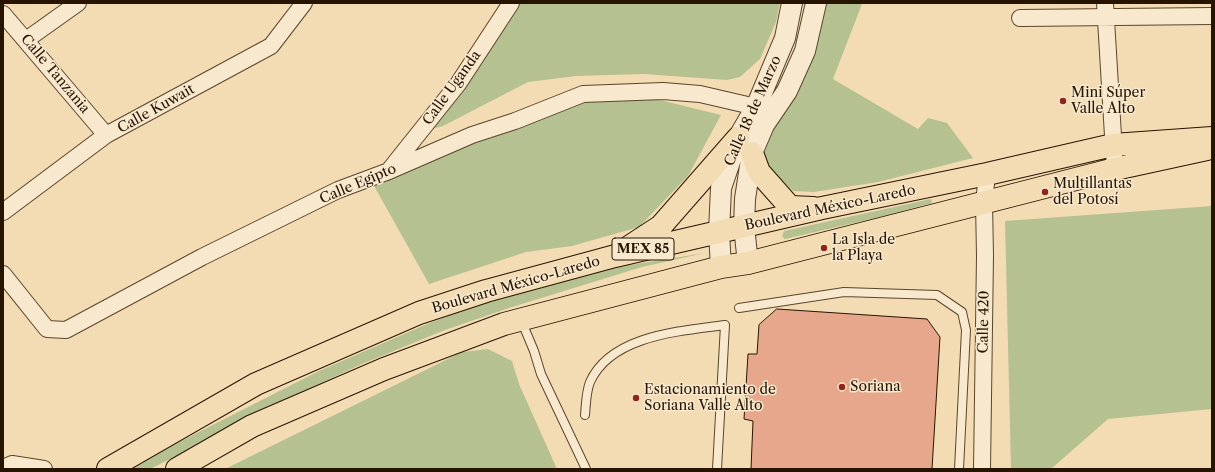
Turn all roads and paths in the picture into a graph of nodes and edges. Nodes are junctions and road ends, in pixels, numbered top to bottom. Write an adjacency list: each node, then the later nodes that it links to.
1 (78, 3): 10 (street)
2 (304, 3): 12 (street, Calle Kuwait)
3 (511, 3): 18 (street, Calle Uganda)
4 (792, 3): 11 (street, Calle 18 de Marzo)
5 (816, 3): 15 (street, Calle 18 de Marzo)
6 (1105, 10): 8 (street); 9 (street); 14 (street)
7 (3, 14): 10 (street, Calle Tanzania)
8 (1212, 16)
9 (1020, 18)
10 (26, 40): 12 (street, Calle Tanzania)
11 (756, 107): 15 (street, Calle 18 de Marzo); 18 (street, Calle Egipto)
12 (106, 136): 22 (street, Calle Kuwait)
13 (1212, 138): 14 (main road, Boulevard México-Laredo / MEX 85)
14 (1114, 145): 17 (street); 19 (main road, Boulevard México-Laredo / MEX 85)
15 (745, 146): 21 (main road); 23 (street, Calle 18 de Marzo); 24 (street, Calle 18 de Marzo); 25 (main road)
16 (1212, 148): 17 (main road, MEX 85)
17 (1115, 169): 20 (main road, MEX 85)
18 (389, 171): 28 (street, Calle Egipto)
19 (987, 174): 20 (street, Calle 420); 21 (main road, Boulevard México-Laredo / MEX 85)
20 (984, 203): 26 (main road, MEX 85); 39 (street, Calle 420)
21 (822, 208): 23 (main road, Boulevard México-Laredo / MEX 85)
22 (3, 212)
23 (744, 227): 24 (main road, Boulevard México-Laredo / MEX 85); 26 (street, Calle 18 de Marzo)
24 (719, 232): 25 (main road, Boulevard México-Laredo / MEX 85); 27 (street, Calle 18 de Marzo)
25 (615, 256): 34 (main road, Boulevard México-Laredo / MEX 85)
26 (748, 263): 27 (main road, MEX 85)
27 (721, 267): 30 (main road, MEX 85)
28 (3, 274)
29 (739, 308): 38 (lane)
30 (521, 320): 35 (main road, MEX 85); 36 (lane)
31 (585, 415): 37 (lane)
32 (3, 468): 33 (street)
33 (44, 469)
34 (108, 469)
35 (177, 469)
36 (586, 469)
37 (717, 469)
38 (959, 469)
39 (982, 469)

